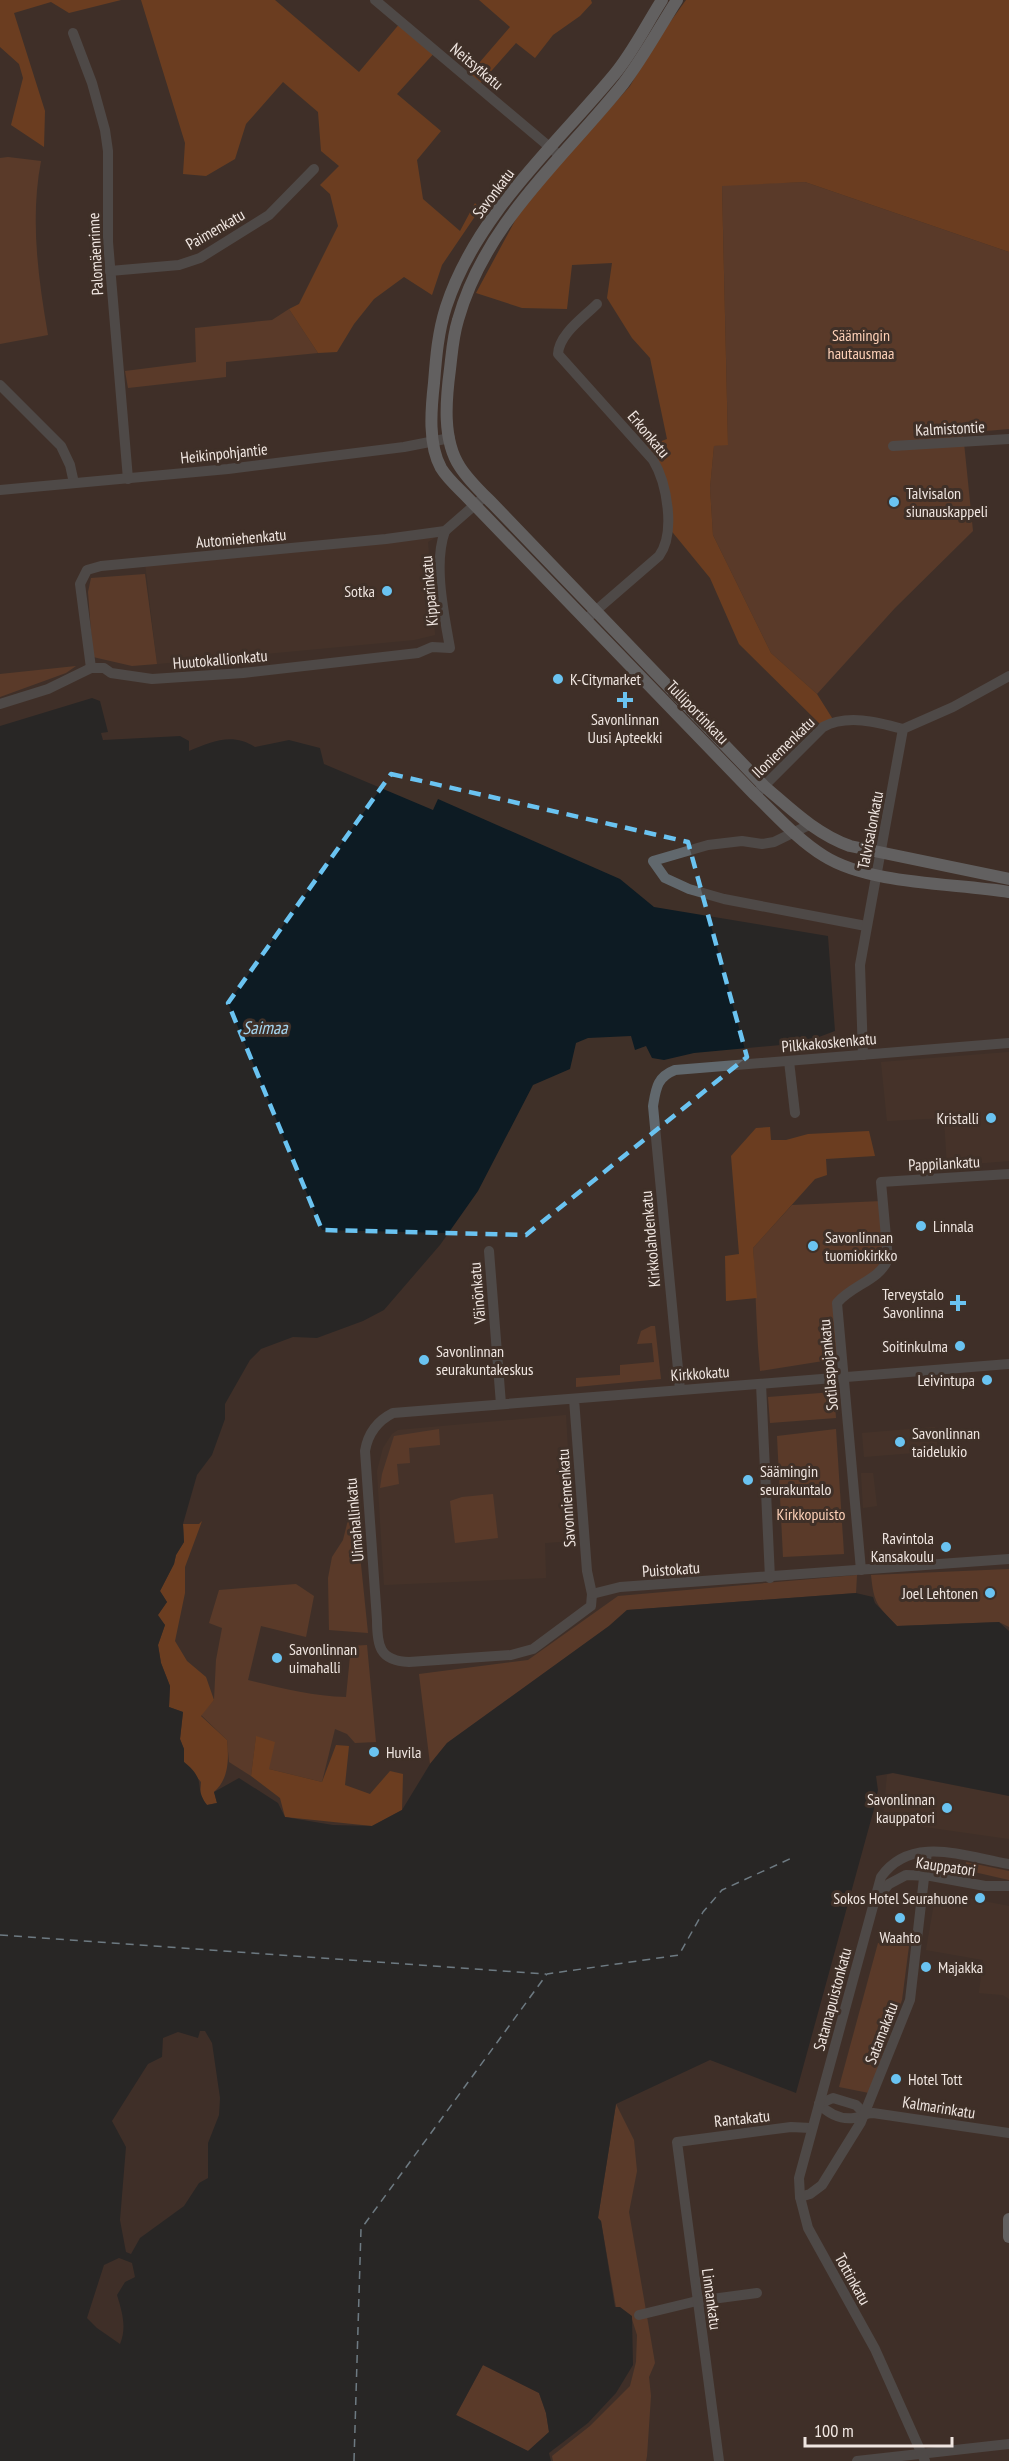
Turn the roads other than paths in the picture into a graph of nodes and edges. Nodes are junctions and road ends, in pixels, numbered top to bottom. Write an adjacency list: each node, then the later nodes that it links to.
1 (375, 0): 5 (street, Neitsytkatu)
2 (662, 0): 5 (main road, Savonkatu)
3 (677, 0): 5 (main road, Savonkatu)
4 (73, 33): 7 (street, Palomäenrinne)
5 (554, 151): 10 (main road, Savonkatu); 12 (main road, Savonkatu)
6 (314, 169): 7 (street, Paimenkatu)
7 (110, 271): 14 (street, Palomäenrinne)
8 (597, 304): 20 (street, Erkonkatu)
9 (0, 385): 15 (street)
10 (450, 438): 12 (street, Heikinpohjantie); 17 (main road, Tulliportinkatu)
11 (1009, 440): 13 (street, Kalmistontie)
12 (433, 442): 14 (street, Heikinpohjantie); 18 (main road, Tulliportinkatu)
13 (893, 446)
14 (128, 479): 15 (street, Heikinpohjantie)
15 (74, 483): 16 (street, Heikinpohjantie)
16 (0, 490)
17 (485, 496): 18 (street); 20 (main road, Tulliportinkatu)
18 (475, 506): 19 (street); 21 (main road, Tulliportinkatu)
19 (445, 531): 22 (street, Kipparinkatu); 23 (street, Automiehenkatu)
20 (595, 610): 21 (street, Erkonkatu); 27 (main road, Tulliportinkatu)
21 (585, 620): 27 (main road, Tulliportinkatu)
22 (450, 648): 23 (street, Huutokallionkatu)
23 (91, 668): 25 (street)
24 (1009, 676): 26 (street)
25 (0, 704)
26 (903, 729): 27 (street, Iloniemenkatu); 30 (street, Talvisalonkatu)
27 (759, 790): 28 (main road, Tulliportinkatu); 29 (main road, Tulliportinkatu)
28 (809, 825): 29 (street); 30 (main road, Tulliportinkatu)
29 (794, 832): 31 (main road, Tulliportinkatu); 34 (street)
30 (881, 854): 31 (street, Talvisalonkatu); 32 (main road, Tulliportinkatu)
31 (877, 876): 33 (main road, Tulliportinkatu); 34 (street, Talvisalonkatu)
32 (1009, 879)
33 (1009, 892)
34 (866, 926): 36 (street, Talvisalonkatu)
35 (1009, 1043): 36 (street, Pilkkakoskenkatu)
36 (863, 1054): 37 (street, Pilkkakoskenkatu)
37 (789, 1061): 38 (street, Pilkkakoskenkatu); 39 (street)
38 (657, 1085): 46 (street, Kirkkolahdenkatu)
39 (795, 1113)
40 (1009, 1174): 41 (street, Pappilankatu)
41 (881, 1182): 44 (street, Sotilaspojankatu)
42 (489, 1251): 48 (street, Väinönkatu)
43 (1009, 1364): 44 (street, Kirkkokatu)
44 (844, 1376): 45 (street, Kirkkokatu); 51 (street, Sotilaspojankatu)
45 (761, 1384): 46 (street, Kirkkokatu); 52 (street)
46 (680, 1390): 47 (street, Kirkkokatu)
47 (574, 1399): 48 (street, Kirkkokatu); 53 (street, Savonniemenkatu)
48 (501, 1404): 49 (street, Kirkkokatu)
49 (393, 1413): 53 (street, Uimahallinkatu)
50 (1009, 1559): 51 (street, Puistokatu)
51 (861, 1570): 52 (street, Puistokatu)
52 (770, 1578): 53 (street, Puistokatu)
53 (592, 1594)
54 (927, 1852): 55 (street, Kauppatori); 56 (street, Satamakatu); 58 (street, Kauppatori)
55 (1009, 1864)
56 (923, 1875): 57 (street, Kauppatori); 58 (street, Kauppatori); 60 (street, Satamakatu)
57 (1009, 1886)
58 (873, 1901): 59 (street, Satamapuistonkatu)
59 (819, 2104): 60 (street, Kalmarinkatu); 60 (street, Kalmarinkatu); 61 (street, Tottinkatu)
60 (864, 2113): 62 (street, Kalmarinkatu); 64 (street, Satamakatu)
61 (811, 2128): 63 (street, Rantakatu); 64 (street, Tottinkatu)
62 (1009, 2133)
63 (677, 2142): 68 (street, Linnankatu)
64 (800, 2197): 71 (street, Tottinkatu)
65 (1009, 2219): 66 (main road)
66 (1009, 2236)
67 (757, 2293): 68 (street)
68 (697, 2301): 69 (street); 72 (street, Linnankatu)
69 (639, 2315)
70 (1009, 2444): 71 (street)
71 (924, 2458): 73 (street)
72 (719, 2461)
73 (857, 2461)

